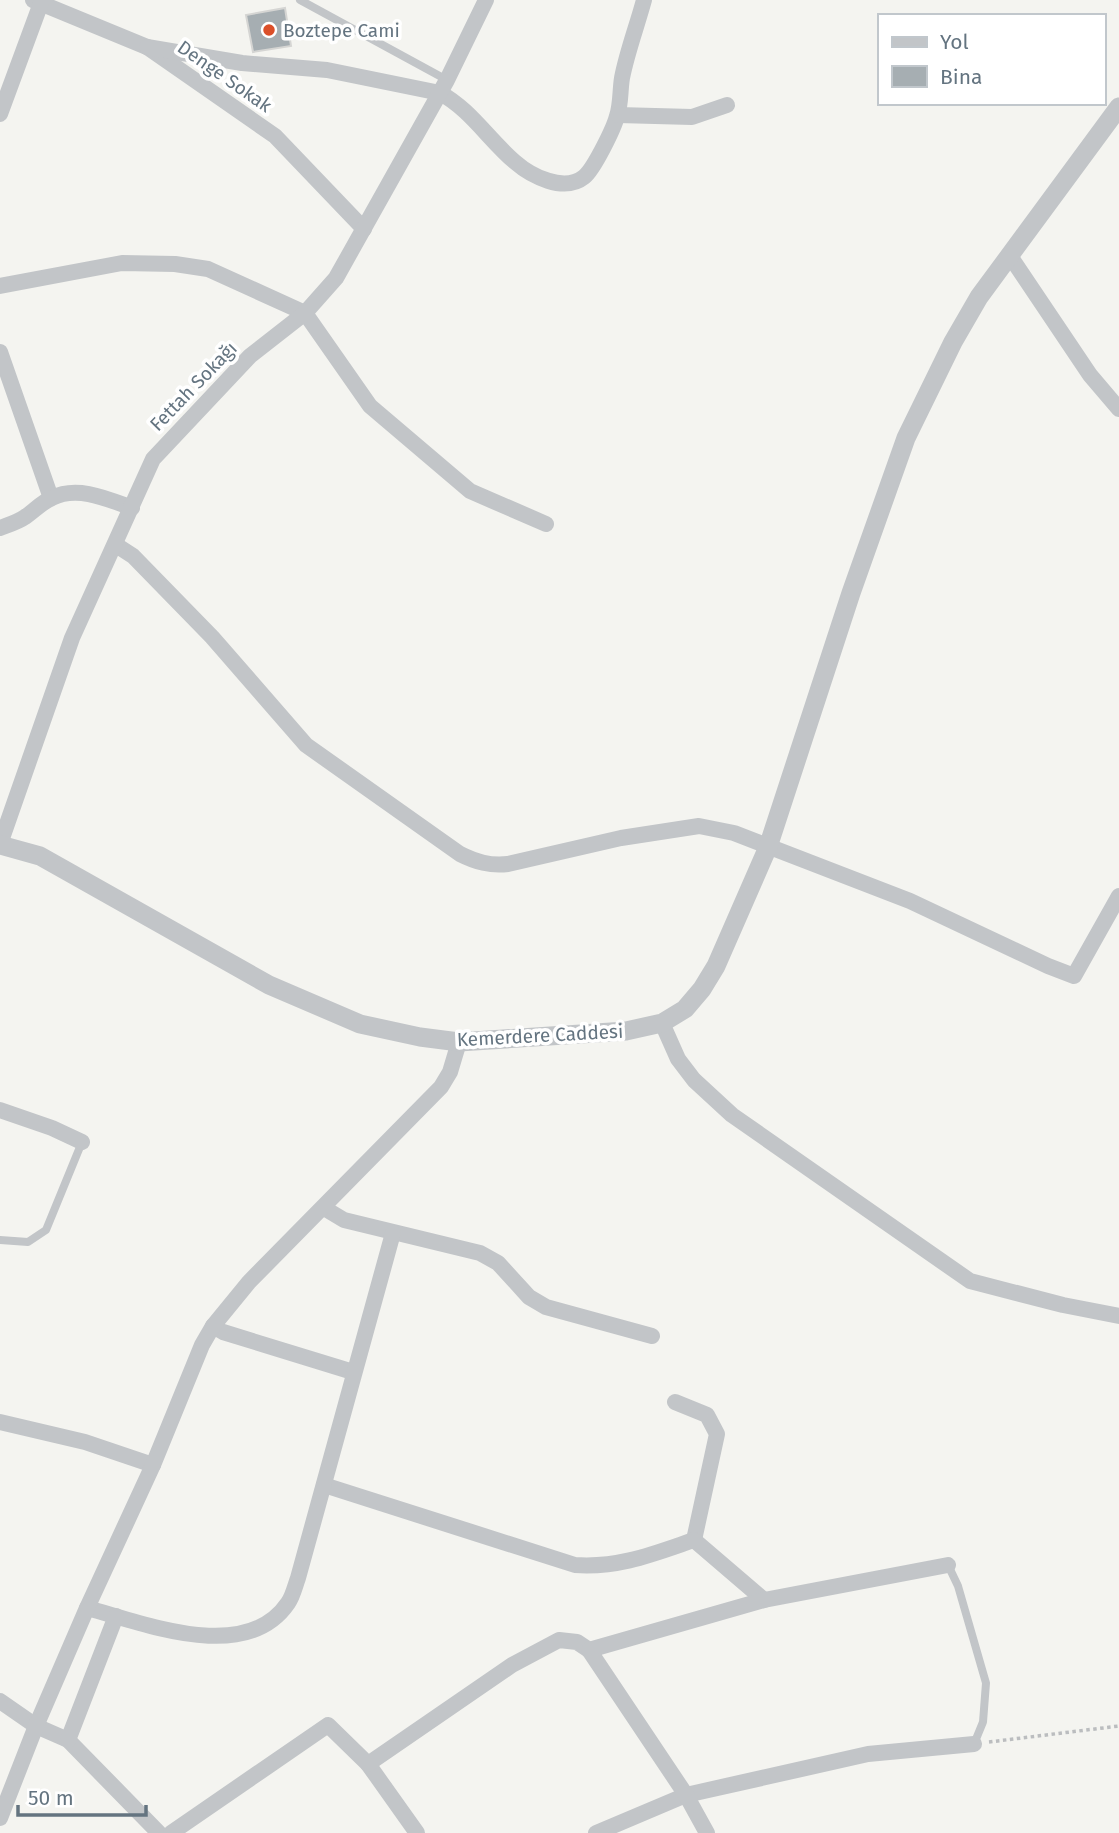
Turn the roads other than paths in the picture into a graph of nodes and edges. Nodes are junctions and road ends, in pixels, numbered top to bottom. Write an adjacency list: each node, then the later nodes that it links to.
1 (299, 0): 6 (lane)
2 (486, 0): 6 (street, Fettah Sokağı)
3 (644, 0): 10 (street)
4 (37, 2): 5 (street, Denge Sokak); 9 (street)
5 (148, 47): 6 (street); 11 (street, Denge Sokak)
6 (443, 87): 10 (street); 11 (street, Fettah Sokağı)
7 (727, 105): 10 (street)
8 (1119, 107): 12 (street, Kemerdere Caddesi)
9 (0, 114)
10 (618, 115)
11 (364, 229): 14 (street, Fettah Sokağı)
12 (1010, 256): 16 (street); 23 (street, Kemerdere Caddesi)
13 (0, 286): 14 (street)
14 (305, 313): 18 (street, Fettah Sokağı); 19 (street)
15 (0, 352): 17 (street)
16 (1119, 409)
17 (51, 498): 18 (street); 20 (street)
18 (132, 508): 21 (street, Fettah Sokağı)
19 (546, 524)
20 (0, 528)
21 (116, 545): 22 (street, Fettah Sokağı); 23 (street)
22 (0, 844): 26 (street, Kemerdere Caddesi)
23 (768, 847): 24 (street); 25 (street, Kemerdere Caddesi)
24 (1119, 896)
25 (662, 1023): 26 (street, Kemerdere Caddesi); 32 (street)
26 (459, 1042): 29 (street)
27 (0, 1110): 28 (street)
28 (82, 1142): 31 (lane)
29 (324, 1209): 30 (street); 33 (street)
30 (393, 1233): 34 (street); 35 (street)
31 (0, 1240)
32 (1119, 1316)
33 (213, 1326): 35 (street); 38 (street)
34 (652, 1336)
35 (353, 1372): 39 (street)
36 (675, 1402): 40 (street)
37 (0, 1422): 38 (street)
38 (153, 1465): 43 (street)
39 (324, 1485): 40 (street); 44 (street)
40 (694, 1540): 42 (street)
41 (948, 1565): 42 (street); 49 (lane)
42 (764, 1600): 45 (street)
43 (87, 1608): 44 (street); 47 (street)
44 (116, 1616): 48 (street)
45 (589, 1650): 50 (street); 51 (street)
46 (0, 1701): 47 (street)
47 (36, 1726): 48 (street); 52 (street)
48 (68, 1741): 53 (street)
49 (974, 1744): 51 (street)
50 (368, 1764): 54 (street); 55 (street)
51 (686, 1795): 56 (street); 57 (street)
52 (0, 1818)
53 (159, 1833)
54 (171, 1833)
55 (417, 1833)
56 (596, 1833)
57 (707, 1833)

